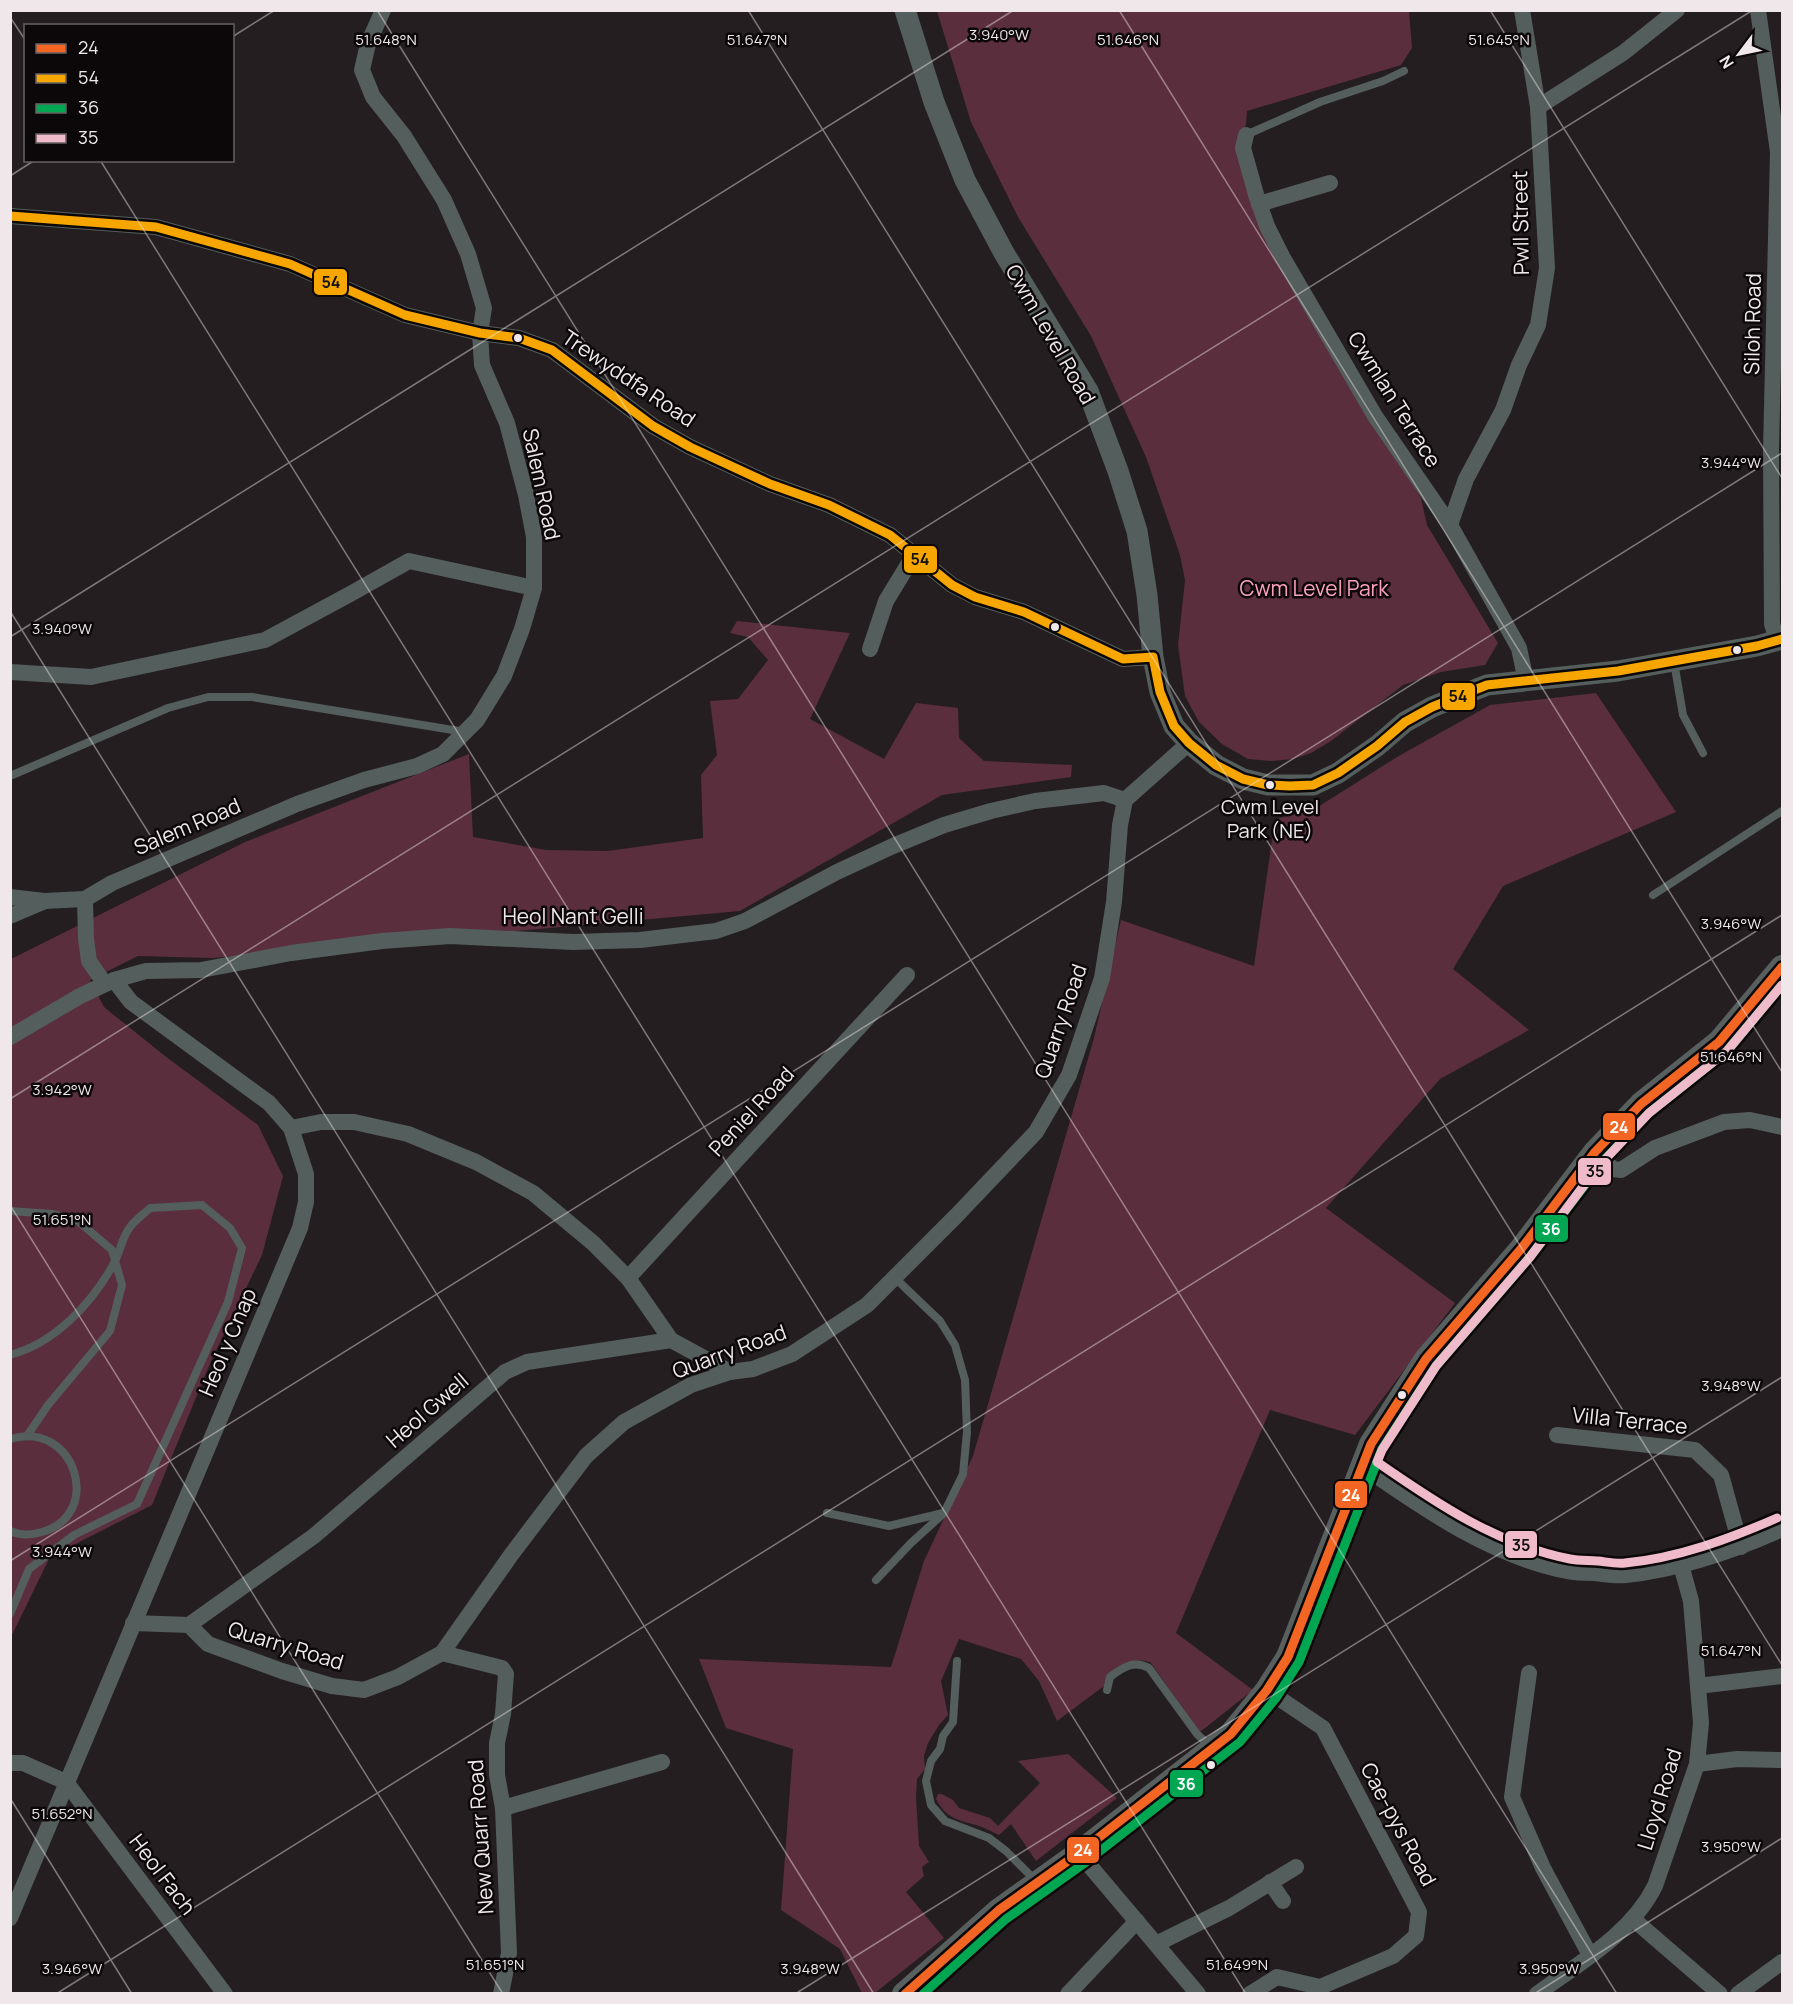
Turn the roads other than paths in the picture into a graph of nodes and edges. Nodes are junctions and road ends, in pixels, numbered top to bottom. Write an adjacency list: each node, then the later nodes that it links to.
1 (382, 10): 13 (street, Salem Road)
2 (905, 10): 20 (street, Cwm Level Road)
3 (1522, 10): 7 (street, Pwll Street)
4 (1677, 10): 7 (street)
5 (1758, 10): 9 (street, Siloh Road)
6 (1404, 71): 8 (lane)
7 (1538, 106): 15 (street, Pwll Street)
8 (1246, 135): 11 (street, Cwmlan Terrace)
9 (1780, 151): 14 (street, Siloh Road)
10 (1330, 183): 11 (street)
11 (1259, 204): 15 (street, Cwmlan Terrace)
12 (10, 216): 13 (street, Trewyddfa Road)
13 (480, 333): 16 (street, Trewyddfa Road); 17 (street, Salem Road)
14 (1777, 451): 18 (street, Siloh Road)
15 (1450, 525): 23 (street, Cwmlan Terrace)
16 (914, 555): 19 (street); 20 (street, Trewyddfa Road)
17 (534, 588): 22 (street); 24 (street, Salem Road)
18 (1780, 640): 21 (street, Cwm Level Road)
19 (870, 649)
20 (1153, 657): 25 (street, Cwm Level Road)
21 (1674, 661): 23 (street, Cwm Level Road); 26 (lane)
22 (10, 672)
23 (1527, 681): 25 (street, Cwm Level Road)
24 (465, 732): 27 (lane); 33 (street, Salem Road)
25 (1189, 743): 28 (street)
26 (1703, 753)
27 (10, 776)
28 (1125, 800): 37 (street, Heol Nant Gelli); 45 (street, Quarry Road)
29 (1782, 811): 30 (lane)
30 (1653, 895)
31 (10, 897): 32 (street)
32 (44, 901): 33 (street); 34 (street)
33 (85, 905): 37 (street, Heol y Cnap)
34 (10, 916)
35 (1782, 970): 41 (main road)
36 (907, 975): 44 (street, Peniel Road)
37 (110, 982): 38 (street, Heol Nant Gelli); 40 (street, Heol y Cnap)
38 (10, 1037)
39 (1782, 1127): 41 (street)
40 (291, 1128): 44 (street); 61 (street, Heol y Cnap)
41 (1595, 1152): 52 (main road)
42 (10, 1211): 43 (lane)
43 (115, 1262): 47 (lane); 50 (lane); 60 (lane)
44 (628, 1278): 46 (street)
45 (895, 1278): 48 (street, Quarry Road); 54 (lane)
46 (671, 1340): 48 (street); 62 (street, Heol Gwell)
47 (10, 1355)
48 (730, 1372): 63 (street, Quarry Road)
49 (1557, 1435): 57 (street, Villa Terrace)
50 (27, 1436): 51 (lane); 56 (lane)
51 (10, 1439)
52 (1362, 1466): 58 (street); 69 (main road)
53 (827, 1512): 54 (lane)
54 (944, 1513): 59 (lane)
55 (1782, 1529): 57 (street)
56 (10, 1531)
57 (1741, 1547): 58 (street)
58 (1681, 1565): 67 (street, Lloyd Road)
59 (876, 1580)
60 (10, 1614)
61 (134, 1623): 62 (street); 75 (street, Heol y Cnap)
62 (189, 1625): 63 (street, Quarry Road)
63 (442, 1653): 76 (street, New Quarr Road)
64 (957, 1661): 80 (lane)
65 (1529, 1673): 86 (street)
66 (1782, 1676): 67 (street)
67 (1698, 1686): 74 (street, Lloyd Road)
68 (1107, 1690): 70 (lane)
69 (1267, 1690): 70 (main road); 94 (street, Cae-pys Road)
70 (1213, 1748): 77 (main road)
71 (1782, 1760): 74 (street)
72 (662, 1762): 76 (street)
73 (10, 1763): 75 (street)
74 (1697, 1764): 83 (street, Lloyd Road)
75 (66, 1782): 82 (street, Heol y Cnap); 89 (street, Heol Fach)
76 (503, 1808): 90 (street, New Quarr Road)
77 (1079, 1853): 80 (main road); 84 (street)
78 (1296, 1867): 79 (street)
79 (1270, 1882): 81 (street); 85 (street)
80 (1037, 1883): 91 (main road)
81 (1283, 1901)
82 (10, 1918)
83 (1633, 1919): 86 (street, Lloyd Road); 88 (street)
84 (1137, 1921): 85 (street); 92 (street)
85 (1156, 1944): 93 (street)
86 (1590, 1954): 95 (street, Lloyd Road)
87 (1782, 1962): 96 (street)
88 (1714, 1992)
89 (225, 1994)
90 (501, 1994)
91 (904, 1994)
92 (1068, 1994)
93 (1198, 1994)
94 (1250, 1994)
95 (1536, 1994)
96 (1738, 1994)

